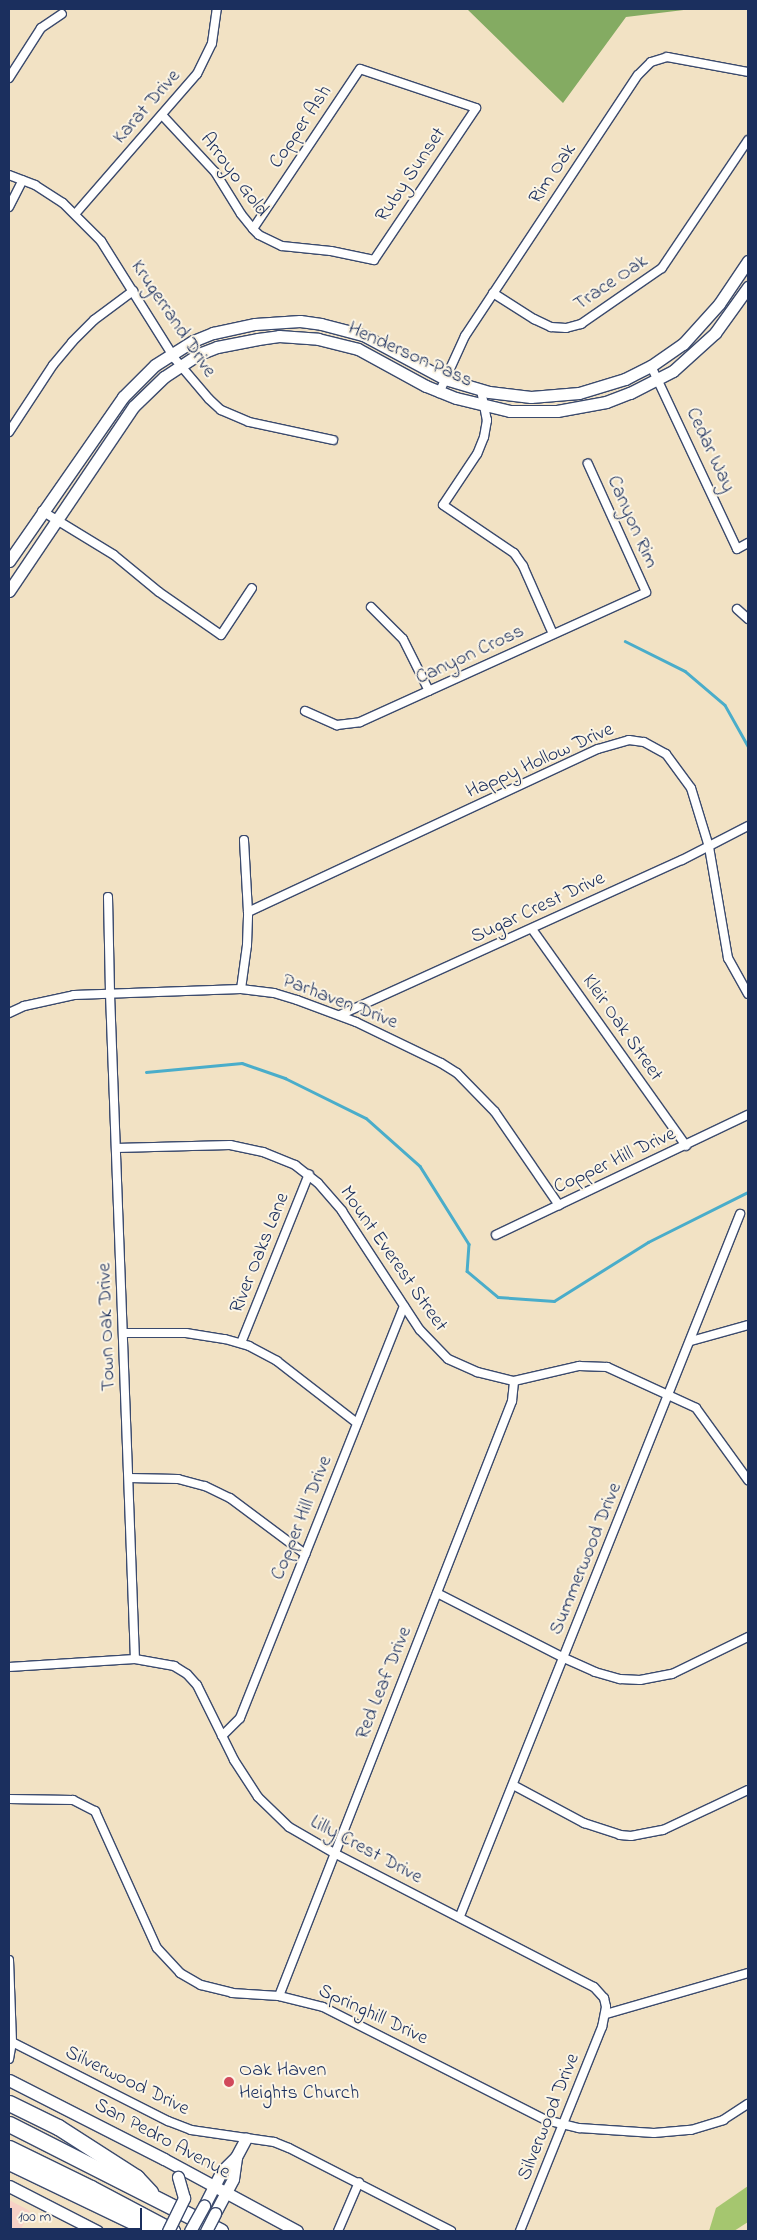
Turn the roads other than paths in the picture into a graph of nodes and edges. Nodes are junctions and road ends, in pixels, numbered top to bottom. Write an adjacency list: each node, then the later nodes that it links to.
1 (217, 9): 6 (street, Karat Drive)
2 (62, 14): 4 (street)
3 (748, 72): 17 (street, Rim Oak)
4 (9, 78)
5 (476, 108): 12 (street, Copper Ash); 13 (street, Ruby Sunset)
6 (162, 115): 11 (street, Karat Drive); 12 (street, Arroyo Gold)
7 (748, 140): 17 (street, Trace Oak)
8 (9, 175): 9 (street, Krugerrand Drive)
9 (23, 180): 10 (street); 11 (street, Krugerrand Drive)
10 (9, 207)
11 (76, 213): 16 (street, Krugerrand Drive)
12 (253, 228): 13 (street, Arroyo Gold)
13 (374, 260)
14 (748, 261): 20 (street, Henderson Pass)
15 (748, 287): 22 (street, Henderson Pass)
16 (133, 291): 18 (street, Krugerrand Drive); 26 (street)
17 (493, 293): 21 (street, Rim Oak)
18 (172, 354): 19 (street, Krugerrand Drive); 21 (street, Henderson Pass); 29 (street, Henderson Pass)
19 (182, 365): 24 (street, Henderson Pass); 27 (street, Krugerrand Drive); 30 (street, Henderson Pass)
20 (651, 366): 22 (street, Cedar Way); 23 (street, Henderson Pass)
21 (445, 379): 23 (street, Henderson Pass); 24 (street, Rim Oak)
22 (659, 380): 25 (street, Henderson Pass); 31 (street, Cedar Way)
23 (481, 390): 25 (street)
24 (440, 393): 25 (street, Henderson Pass)
25 (485, 407): 40 (street)
26 (9, 432)
27 (333, 440)
28 (588, 464): 36 (street, Canyon Rim)
29 (42, 512): 30 (street); 32 (street, Henderson Pass)
30 (56, 520): 33 (street, Henderson Pass); 35 (street)
31 (748, 543)
32 (9, 563): 33 (street)
33 (22, 573): 34 (street, Henderson Pass)
34 (10, 587)
35 (252, 588)
36 (646, 592): 40 (street, Canyon Cross)
37 (371, 608): 41 (street)
38 (737, 609): 39 (street)
39 (748, 619)
40 (553, 634): 41 (street, Canyon Cross)
41 (430, 691): 42 (street, Canyon Cross)
42 (305, 711)
43 (748, 826): 45 (street, Sugar Crest Drive)
44 (244, 840): 47 (street)
45 (709, 847): 47 (street, Happy Hollow Drive); 48 (street, Sugar Crest Drive); 51 (street, Happy Hollow Drive)
46 (108, 897): 50 (street, Town Oak Drive)
47 (248, 912): 49 (street)
48 (532, 929): 53 (street, Sugar Crest Drive); 55 (street, Kleir Oak Street)
49 (241, 989): 50 (street, Parhaven Drive); 53 (street, Parhaven Drive)
50 (110, 994): 52 (street, Parhaven Drive); 56 (street, Town Oak Drive)
51 (748, 994)
52 (9, 1013)
53 (340, 1015): 58 (street, Parhaven Drive)
54 (748, 1115): 55 (street, Copper Hill Drive)
55 (686, 1146): 58 (street, Copper Hill Drive)
56 (116, 1148): 57 (street, Mount Everest Street); 63 (street, Town Oak Drive)
57 (309, 1174): 61 (street, Mount Everest Street); 65 (street, River Oaks Lane)
58 (559, 1205): 60 (street, Copper Hill Drive)
59 (740, 1214): 64 (street, Summerwood Drive)
60 (496, 1236)
61 (404, 1306): 66 (street, Mount Everest Street); 68 (street, Copper Hill Drive)
62 (748, 1325): 64 (street)
63 (123, 1333): 65 (street); 69 (street, Town Oak Drive)
64 (691, 1340): 67 (street, Summerwood Drive)
65 (241, 1343): 68 (street)
66 (514, 1381): 67 (street, Mount Everest Street); 72 (street, Red Leaf Drive)
67 (669, 1395): 70 (street, Mount Everest Street); 74 (street, Summerwood Drive)
68 (357, 1423): 71 (street, Copper Hill Drive)
69 (129, 1478): 71 (street); 75 (street, Town Oak Drive)
70 (748, 1480)
71 (305, 1554): 77 (street, Copper Hill Drive)
72 (437, 1593): 74 (street); 81 (street, Red Leaf Drive)
73 (748, 1637): 74 (street)
74 (564, 1658): 78 (street, Summerwood Drive)
75 (135, 1659): 76 (street, Lilly Crest Drive); 77 (street, Lilly Crest Drive)
76 (9, 1666)
77 (222, 1736): 81 (street, Lilly Crest Drive)
78 (513, 1785): 79 (street); 82 (street, Summerwood Drive)
79 (748, 1790)
80 (9, 1799): 85 (street, Springhill Drive)
81 (334, 1853): 82 (street, Lilly Crest Drive); 85 (street, Red Leaf Drive)
82 (460, 1916): 86 (street, Lilly Crest Drive)
83 (9, 1960): 87 (street)
84 (748, 1973): 86 (street)
85 (279, 1996): 93 (street, Springhill Drive)
86 (606, 2014): 93 (street, Silverwood Drive)
87 (12, 2042): 88 (street); 94 (street, Silverwood Drive)
88 (9, 2059)
89 (9, 2080): 97 (street, San Pedro Avenue)
90 (9, 2103): 103 (highway)
91 (748, 2104): 93 (street, Springhill Drive)
92 (9, 2124): 103 (highway)
93 (564, 2124): 114 (street, Silverwood Drive)
94 (246, 2138): 96 (street); 99 (street, Silverwood Drive)
95 (9, 2148): 107 (highway)
96 (236, 2157): 101 (street); 102 (street)
97 (164, 2159): 101 (street, San Pedro Avenue); 106 (street, bridge)
98 (9, 2162): 105 (highway)
99 (358, 2182): 112 (street); 113 (street, Silverwood Drive)
100 (9, 2186): 104 (street)
101 (214, 2186): 102 (street, San Pedro Avenue); 108 (street, bridge)
102 (226, 2193): 109 (street, bridge); 111 (street, San Pedro Avenue)
103 (154, 2198): 110 (highway)
104 (97, 2231)
105 (153, 2231)
106 (168, 2231)
107 (172, 2231)
108 (190, 2231)
109 (206, 2231)
110 (220, 2231)
111 (297, 2231)
112 (338, 2231)
113 (451, 2231)
114 (520, 2231)

